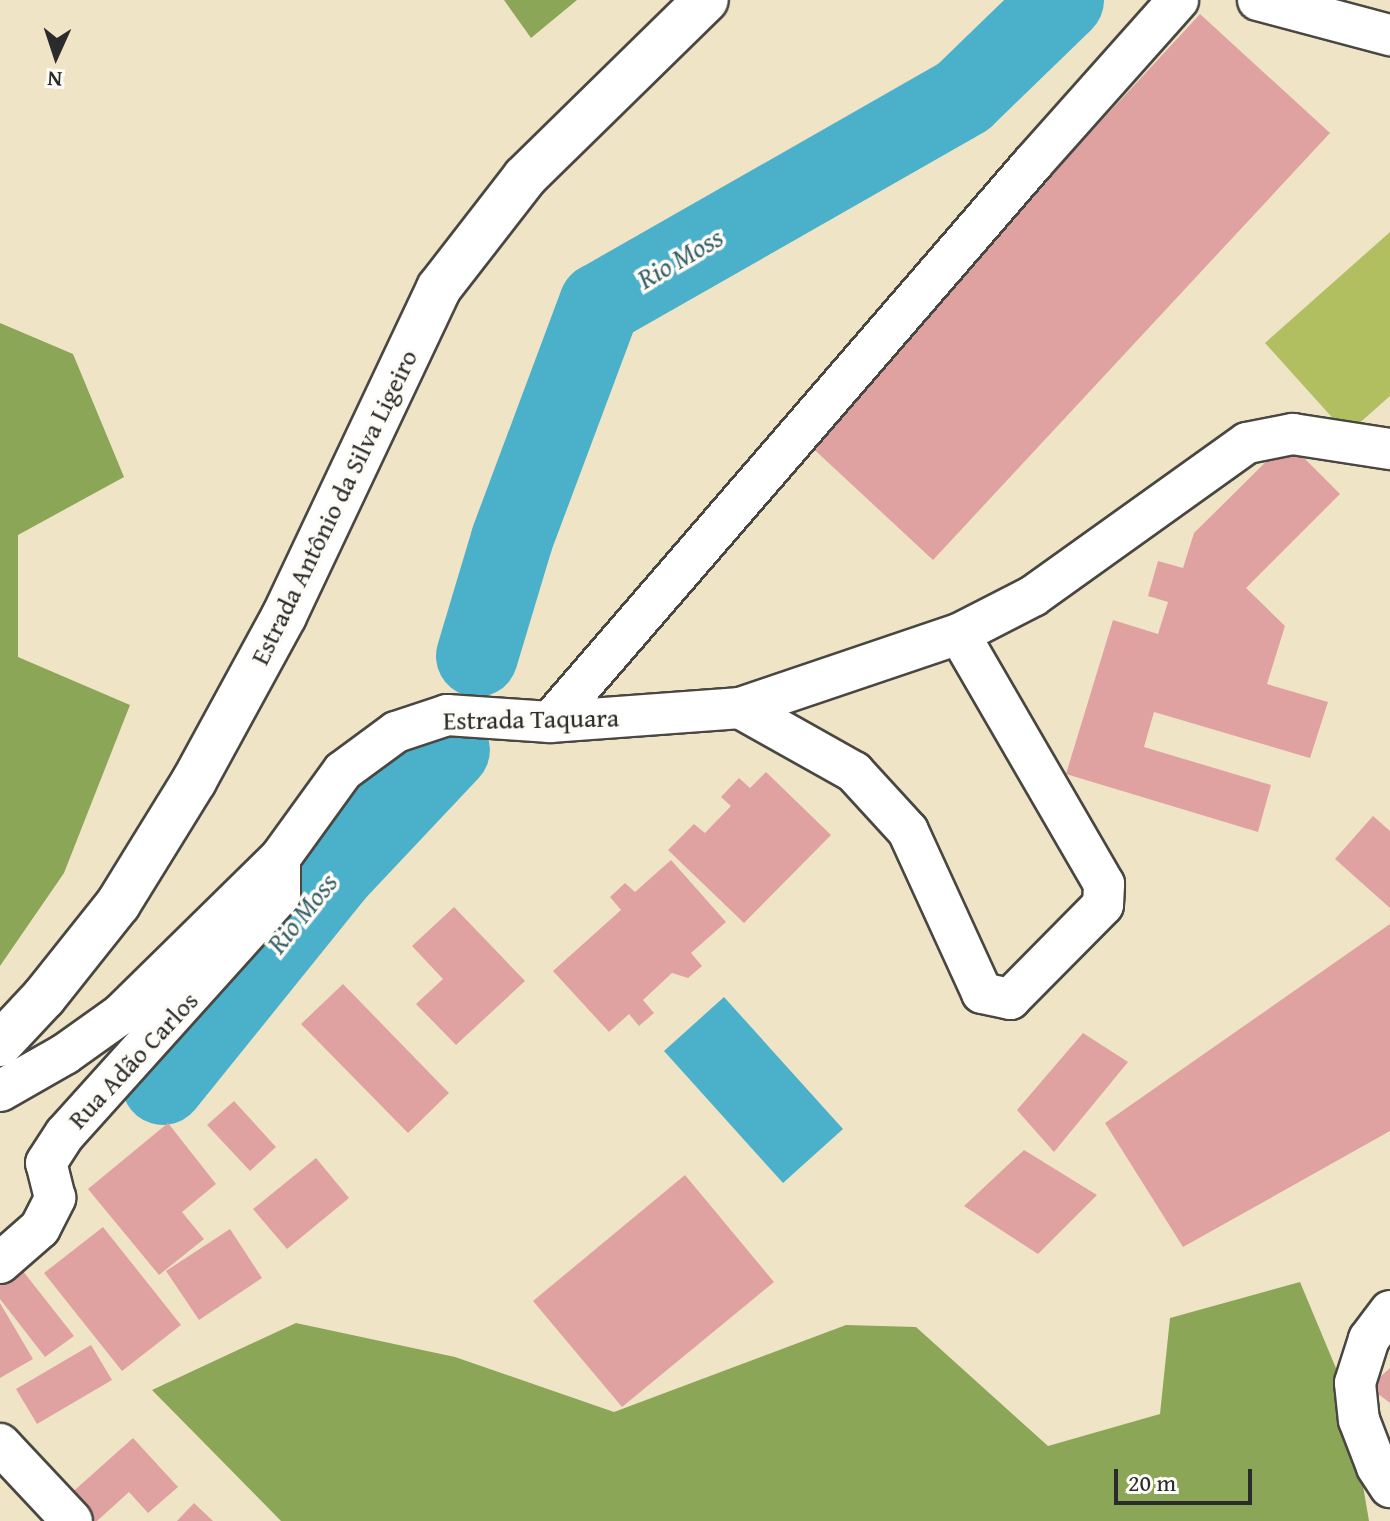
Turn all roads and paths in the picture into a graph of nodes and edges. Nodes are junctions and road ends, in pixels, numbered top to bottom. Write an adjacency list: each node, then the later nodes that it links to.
1 (706, 0): 10 (street, Estrada Antônio da Silva Ligeiro)
2 (1178, 0): 8 (street)
3 (1258, 0): 4 (street)
4 (1390, 35)
5 (1390, 449): 6 (street, Estrada Taquara)
6 (959, 634): 7 (street, Estrada Taquara); 7 (street)
7 (740, 708): 8 (street, Estrada Taquara)
8 (550, 722): 9 (street, Estrada Taquara)
9 (280, 858): 11 (street, Estrada Taquara); 12 (street, Rua Adão Carlos)
10 (0, 1044)
11 (0, 1091)
12 (0, 1263)
13 (1390, 1311): 15 (street)
14 (0, 1444): 16 (street)
15 (1390, 1487)
16 (72, 1521)

